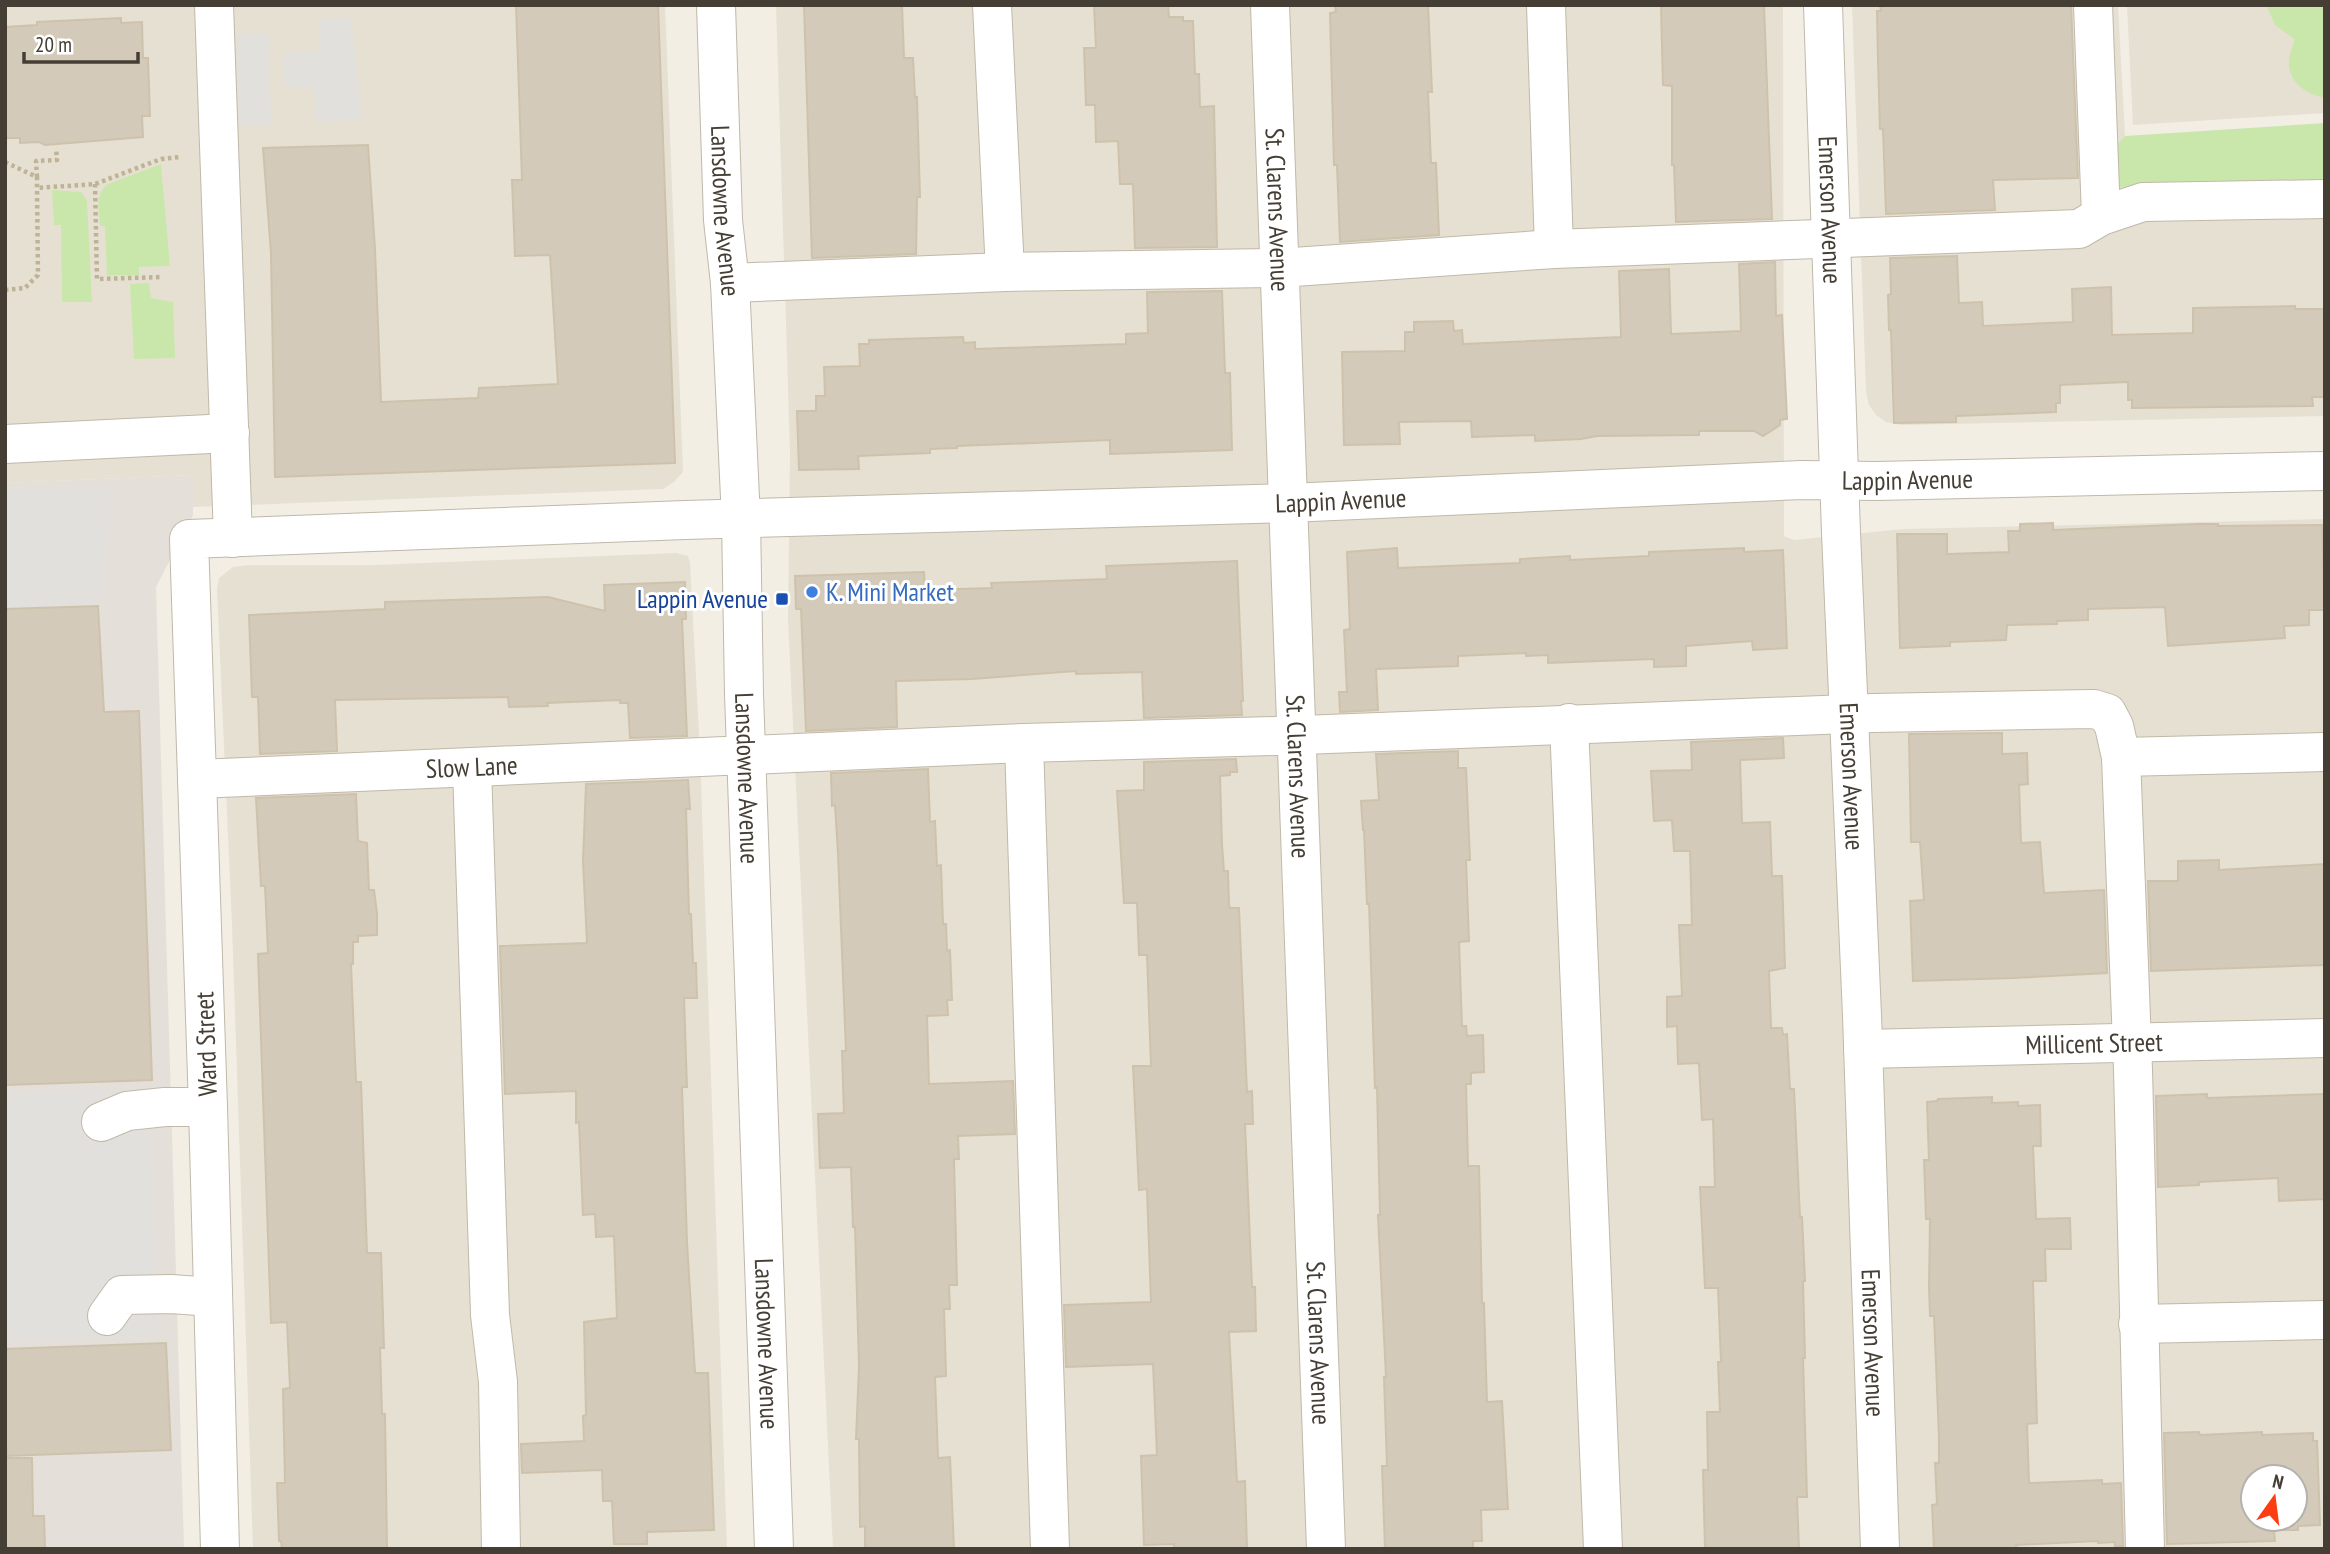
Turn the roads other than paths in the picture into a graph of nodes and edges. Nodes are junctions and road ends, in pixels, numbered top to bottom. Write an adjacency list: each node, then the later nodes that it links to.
1 (214, 5): 15 (street)
2 (716, 5): 14 (street, Lansdowne Avenue)
3 (992, 5): 13 (street)
4 (1270, 5): 12 (street, St. Clarens Avenue)
5 (1546, 5): 11 (street)
6 (1823, 5): 10 (street, Emerson Avenue)
7 (2093, 5): 9 (street)
8 (2325, 199): 9 (street)
9 (2101, 216): 10 (street)
10 (1831, 239): 11 (street); 18 (street, Emerson Avenue)
11 (1554, 249): 12 (street)
12 (1279, 268): 13 (street); 19 (street, St. Clarens Avenue)
13 (1004, 272): 14 (street)
14 (730, 283): 20 (street, Lansdowne Avenue)
15 (230, 433): 16 (street); 21 (street)
16 (5, 444)
17 (2325, 471): 18 (street, Lappin Avenue)
18 (1839, 481): 19 (street, Lappin Avenue); 23 (street, Emerson Avenue)
19 (1289, 503): 20 (street, Lappin Avenue); 25 (street, St. Clarens Avenue)
20 (741, 519): 21 (street, Lappin Avenue); 28 (street, Lansdowne Avenue)
21 (233, 538): 22 (street, Lappin Avenue)
22 (189, 539): 31 (street, Ward Street)
23 (1849, 714): 24 (street, Slow Lane); 29 (street, Slow Lane); 34 (street, Emerson Avenue)
24 (1569, 723): 25 (street, Slow Lane); 44 (street)
25 (1298, 735): 26 (street, Slow Lane); 43 (street, St. Clarens Avenue)
26 (1024, 743): 28 (street, Slow Lane); 42 (street)
27 (2325, 752): 29 (street)
28 (747, 756): 30 (street, Slow Lane); 41 (street, Lansdowne Avenue)
29 (2121, 757): 33 (street)
30 (472, 768): 31 (street, Slow Lane); 40 (street)
31 (197, 779): 35 (street, Ward Street)
32 (2325, 1038): 33 (street, Millicent Street)
33 (2132, 1042): 34 (street, Millicent Street); 38 (street)
34 (1863, 1049): 45 (street, Emerson Avenue)
35 (208, 1107): 36 (street); 39 (street, Ward Street)
36 (101, 1122)
37 (2325, 1321): 38 (street)
38 (2138, 1324): 46 (street)
39 (220, 1549)
40 (501, 1549)
41 (774, 1549)
42 (1050, 1549)
43 (1326, 1549)
44 (1603, 1549)
45 (1880, 1549)
46 (2145, 1549)

